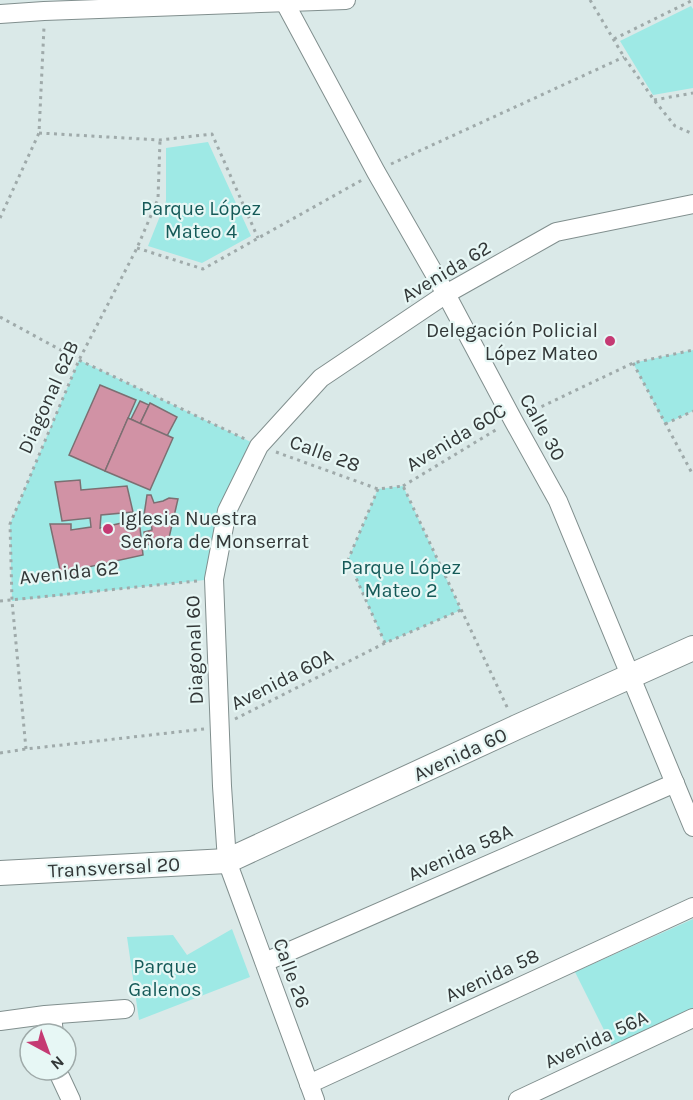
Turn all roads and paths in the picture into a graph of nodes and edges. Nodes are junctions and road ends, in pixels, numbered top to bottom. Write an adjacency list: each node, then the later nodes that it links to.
1 (346, 0): 4 (street)
2 (590, 0): 7 (path)
3 (692, 2): 7 (path)
4 (285, 3): 5 (street); 16 (street, Calle 30)
5 (44, 11): 6 (street); 10 (path)
6 (0, 14)
7 (614, 39): 9 (path)
8 (693, 93): 9 (path)
9 (654, 100): 11 (path)
10 (39, 133): 12 (path); 14 (path)
11 (693, 134)
12 (160, 140): 15 (path); 19 (path, Diagonal 62B)
13 (693, 204): 16 (street, Avenida 62)
14 (0, 218)
15 (258, 238)
16 (446, 294): 22 (street, Calle 30); 24 (street, Avenida 62)
17 (0, 317): 19 (path, Calle 28)
18 (693, 350): 20 (path, Avenida 60C)
19 (79, 360): 24 (path, Calle 28); 30 (path, Diagonal 62B)
20 (633, 363): 22 (path, Avenida 60C); 23 (path)
21 (693, 411): 23 (path)
22 (513, 420): 26 (path, Avenida 60C); 34 (street, Calle 30)
23 (664, 424): 25 (path)
24 (259, 446): 27 (path, Calle 28); 28 (street, Diagonal 60)
25 (693, 475)
26 (403, 486): 27 (path, Calle 28); 31 (path)
27 (378, 489): 32 (path)
28 (214, 579): 30 (path, Avenida 62); 35 (street, Diagonal 60)
29 (0, 601): 30 (path, Avenida 62)
30 (12, 601): 37 (path, Diagonal 62B)
31 (461, 610): 32 (path, Avenida 60A); 36 (path)
32 (385, 643): 35 (path, Avenida 60A)
33 (693, 648): 34 (street, Avenida 60)
34 (632, 677): 36 (street, Avenida 60); 39 (street, Calle 30)
35 (220, 727): 37 (path, Avenida 60A); 41 (street, Diagonal 60)
36 (517, 727): 41 (street, Avenida 60)
37 (26, 749): 38 (path, Avenida 60A)
38 (0, 753)
39 (675, 783): 40 (street, Calle 30); 44 (street, Avenida 58A)
40 (693, 827)
41 (227, 861): 42 (street, Transversal 20); 44 (street, Calle 26)
42 (0, 873)
43 (693, 907): 51 (street, Avenida 58)
44 (264, 963): 51 (street, Calle 26)
45 (125, 1009): 46 (street)
46 (52, 1015): 48 (street); 49 (street)
47 (693, 1018): 53 (street, Avenida 56A)
48 (0, 1021)
49 (53, 1022)
50 (62, 1082): 52 (street)
51 (312, 1092)
52 (70, 1100)
53 (518, 1100)

